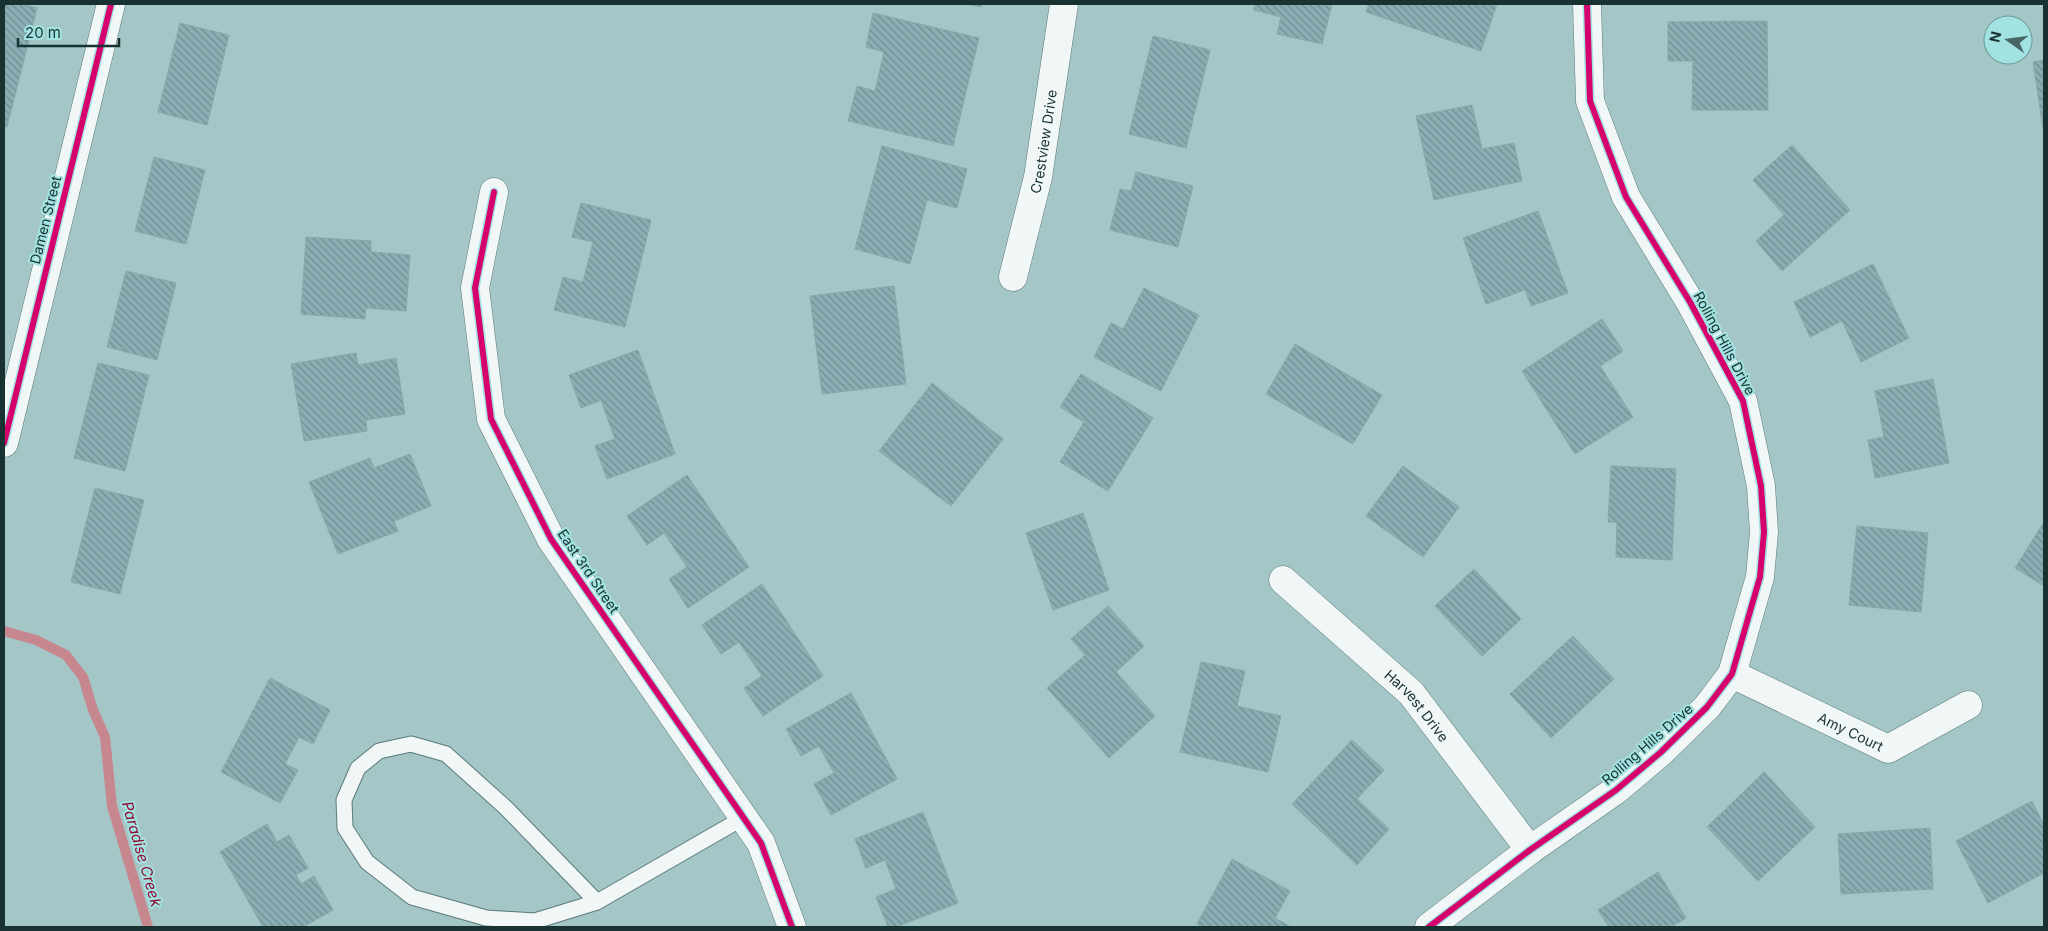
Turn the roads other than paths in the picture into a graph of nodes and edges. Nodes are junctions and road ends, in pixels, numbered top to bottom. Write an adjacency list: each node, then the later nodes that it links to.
1 (111, 4): 6 (street, Damen Street)
2 (1064, 4): 5 (street, Crestview Drive)
3 (1586, 4): 8 (street, Rolling Hills Drive)
4 (494, 192): 10 (street, East 3rd Street)
5 (1013, 277)
6 (4, 443)
7 (1283, 580): 11 (street, Harvest Drive)
8 (1732, 674): 9 (street, Amy Court); 11 (street, Rolling Hills Drive)
9 (1968, 705)
10 (743, 818): 12 (lane); 13 (street, East 3rd Street)
11 (1530, 850): 14 (street, Rolling Hills Drive)
12 (597, 902): 12 (lane)
13 (792, 927)
14 (1429, 927)

